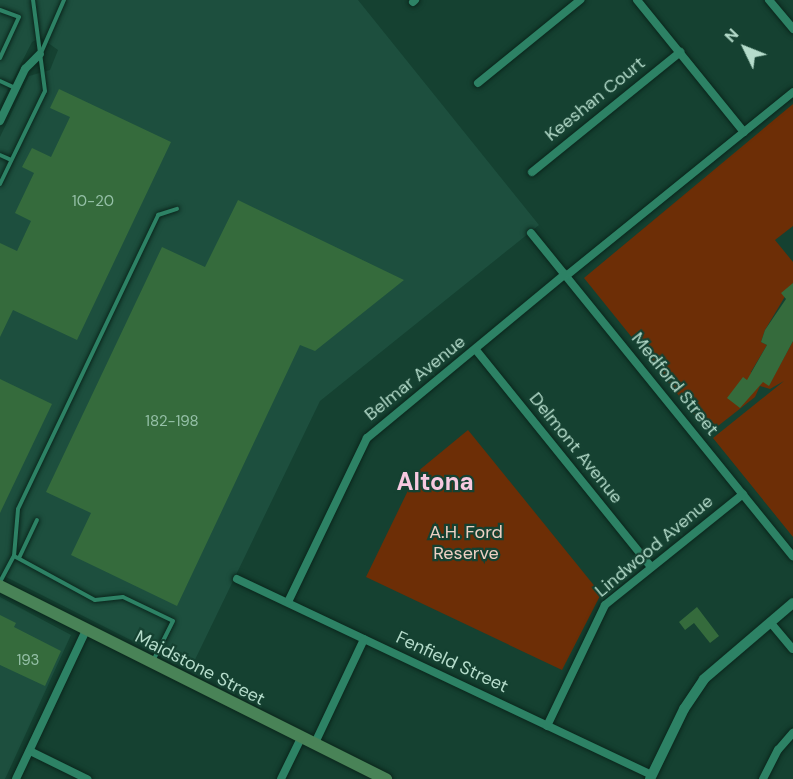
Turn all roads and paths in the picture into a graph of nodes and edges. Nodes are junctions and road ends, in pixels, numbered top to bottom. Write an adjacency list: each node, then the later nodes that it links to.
1 (33, 0): 9 (lane)
2 (64, 0): 9 (lane)
3 (580, 0): 12 (street)
4 (637, 0): 8 (street)
5 (769, 0): 7 (street)
6 (0, 10): 10 (lane)
7 (793, 29)
8 (680, 52): 16 (street); 19 (street, Keeshan Court)
9 (40, 54): 13 (street); 18 (lane)
10 (0, 58)
11 (0, 81): 13 (lane)
12 (478, 83)
13 (16, 88): 15 (street)
14 (793, 92): 16 (street, Belmar Avenue)
15 (0, 121)
16 (744, 132): 23 (street, Belmar Avenue)
17 (0, 155): 18 (lane)
18 (11, 160): 20 (lane)
19 (532, 172)
20 (0, 184)
21 (177, 209): 27 (lane)
22 (531, 233): 23 (street, Medford Street)
23 (566, 276): 24 (street, Belmar Avenue); 25 (street, Medford Street)
24 (476, 350): 30 (street, Delmont Avenue); 33 (street, Belmar Avenue)
25 (742, 494): 28 (street, Medford Street); 30 (street, Lindwood Avenue)
26 (37, 520): 29 (lane)
27 (14, 556): 29 (lane); 32 (lane)
28 (793, 556)
29 (19, 558): 39 (lane)
30 (651, 567): 40 (street, Lindwood Avenue)
31 (237, 579): 33 (street, Fenfield Street)
32 (0, 584): 36 (main road, Maidstone Street)
33 (288, 602): 37 (street, Fenfield Street)
34 (793, 603): 35 (street)
35 (770, 622): 38 (street); 45 (street)
36 (86, 630): 39 (main road, Maidstone Street); 44 (street)
37 (364, 639): 40 (street, Fenfield Street); 43 (street)
38 (793, 649)
39 (151, 664): 42 (main road, Maidstone Street)
40 (547, 726): 45 (street, Fenfield Street)
41 (793, 733): 50 (street)
42 (301, 738): 43 (main road, Maidstone Street); 48 (street)
43 (314, 745): 49 (main road, Maidstone Street)
44 (30, 751): 46 (street); 47 (street)
45 (651, 777)
46 (16, 779)
47 (87, 779)
48 (281, 779)
49 (386, 779)
50 (763, 779)

